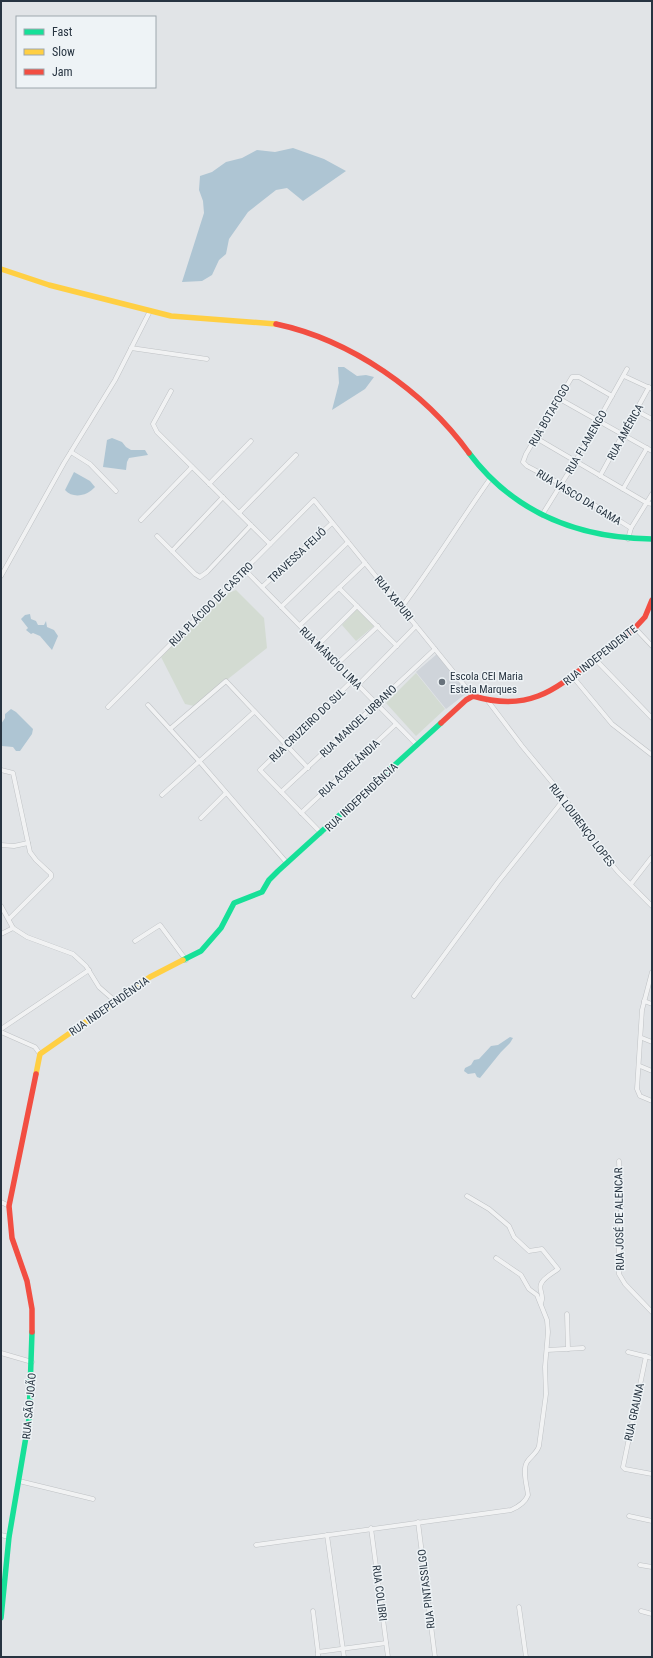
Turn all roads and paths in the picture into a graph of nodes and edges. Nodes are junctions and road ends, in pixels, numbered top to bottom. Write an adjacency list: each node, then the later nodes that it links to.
1 (1, 269): 2 (street)
2 (150, 311): 3 (street); 25 (street)
3 (132, 348): 4 (street); 19 (street)
4 (207, 359)
5 (627, 369): 6 (street, RUA FLAMENGO)
6 (624, 376): 7 (street); 9 (street, RUA FLAMENGO)
7 (651, 388): 11 (street, RUA AMÉRICA)
8 (171, 391): 23 (street)
9 (612, 396): 10 (street, RUA BOTAFOGO); 13 (street, RUA FLAMENGO)
10 (558, 398): 13 (street); 15 (street, RUA BOTAFOGO)
11 (637, 411): 12 (street); 14 (street, RUA AMÉRICA)
12 (652, 419)
13 (598, 420): 14 (street); 21 (street, RUA FLAMENGO)
14 (624, 434): 17 (street); 24 (street, RUA AMÉRICA)
15 (536, 438): 21 (street); 22 (street, RUA BOTAFOGO)
16 (251, 441): 26 (street)
17 (647, 448): 18 (street); 28 (street)
18 (652, 451)
19 (71, 452): 29 (street); 49 (street)
20 (296, 455): 35 (street)
21 (575, 462): 24 (street); 27 (street, RUA FLAMENGO)
22 (527, 466): 27 (street, RUA VASCO DA GAMA)
23 (192, 467): 26 (street); 37 (street)
24 (600, 476): 28 (street)
25 (490, 479): 36 (street); 55 (street)
26 (209, 484): 31 (street)
27 (561, 484): 36 (street, RUA FLAMENGO); 40 (street, RUA VASCO DA GAMA)
28 (623, 489): 33 (street)
29 (116, 491)
30 (652, 494): 33 (street)
31 (223, 497): 35 (street); 46 (street)
32 (314, 500): 38 (street, RUA XAPURI); 45 (street, RUA PLÁCIDO DE CASTRO)
33 (647, 503): 34 (street); 40 (street)
34 (652, 504)
35 (239, 513): 39 (street)
36 (542, 515): 42 (street)
37 (141, 520)
38 (332, 522): 44 (street, RUA XAPURI); 50 (street, TRAVESSA FEIJÓ)
39 (251, 525): 45 (street); 46 (street)
40 (631, 528): 42 (street)
41 (156, 536): 46 (street)
42 (628, 539): 43 (street)
43 (652, 539)
44 (348, 542): 47 (street, RUA XAPURI); 54 (street)
45 (270, 544): 48 (street, RUA PLÁCIDO DE CASTRO)
46 (172, 551)
47 (365, 563): 51 (street); 55 (street, RUA XAPURI)
48 (245, 570): 50 (street, RUA MÂNCIO LIMA); 73 (street, RUA PLÁCIDO DE CASTRO)
49 (1, 576)
50 (262, 587): 54 (street, RUA MÂNCIO LIMA)
51 (339, 588): 53 (street); 56 (street)
52 (652, 600): 59 (street, RUA INDEPENDENTE)
53 (357, 606): 57 (street); 60 (street)
54 (281, 607): 56 (street, RUA MÂNCIO LIMA)
55 (402, 608): 58 (street, RUA XAPURI)
56 (300, 626): 60 (street, RUA MÂNCIO LIMA)
57 (378, 626): 61 (street); 65 (street)
58 (416, 626): 61 (street, RUA CRUZEIRO DO SUL); 63 (street, RUA XAPURI)
59 (635, 628): 62 (street); 64 (street, RUA INDEPENDENTE)
60 (318, 645): 65 (street, RUA MÂNCIO LIMA)
61 (397, 646): 68 (street, RUA CRUZEIRO DO SUL)
62 (652, 646)
63 (435, 649): 69 (street, RUA XAPURI); 71 (street, RUA MANOEL URBANO)
64 (594, 658): 66 (street, RUA INDEPENDENTE); 75 (street)
65 (337, 664): 67 (street, RUA MÂNCIO LIMA)
66 (573, 677): 70 (street, RUA INDEPENDENTE); 80 (street)
67 (353, 680): 68 (street, RUA MÂNCIO LIMA); 78 (street, RUA CRUZEIRO DO SUL)
68 (358, 685): 71 (street, RUA MÂNCIO LIMA)
69 (473, 696): 70 (street); 79 (street, RUA INDEPENDÊNCIA)
70 (488, 700): 87 (street, RUA LOURENÇO LOPES)
71 (377, 704): 76 (street, RUA MÂNCIO LIMA); 82 (street, RUA MANOEL URBANO)
72 (148, 705): 77 (street)
73 (108, 707)
74 (254, 712): 77 (street); 78 (street); 81 (street)
75 (652, 718)
76 (396, 724): 79 (street, RUA MÂNCIO LIMA); 88 (street, RUA ACRELÂNDIA)
77 (170, 729): 81 (street)
78 (286, 745): 82 (street); 84 (street, RUA CRUZEIRO DO SUL)
79 (417, 745): 90 (street, RUA INDEPENDÊNCIA)
80 (652, 755)
81 (199, 761): 85 (street); 86 (street)
82 (308, 768): 84 (street, RUA MANOEL URBANO)
83 (1, 770): 91 (street)
84 (281, 792): 88 (street)
85 (226, 793): 89 (street); 95 (street)
86 (162, 795)
87 (565, 798): 96 (street, RUA LOURENÇO LOPES); 106 (street)
88 (301, 813): 90 (street)
89 (201, 818)
90 (321, 834): 95 (street, RUA INDEPENDÊNCIA)
91 (28, 843): 92 (street); 99 (street)
92 (1, 845)
93 (652, 857): 94 (street)
94 (650, 863): 96 (street)
95 (287, 864): 103 (street, RUA INDEPENDÊNCIA)
96 (631, 884): 98 (street, RUA LOURENÇO LOPES)
97 (1, 906): 99 (street)
98 (652, 906)
99 (9, 919): 100 (street)
100 (13, 928): 101 (street); 104 (street)
101 (1, 934)
102 (135, 941): 103 (street)
103 (186, 960): 107 (street, RUA INDEPENDÊNCIA)
104 (89, 970): 107 (street); 110 (street)
105 (652, 972): 108 (street)
106 (414, 996)
107 (115, 1001): 113 (street, RUA INDEPENDÊNCIA)
108 (644, 1001): 109 (street); 111 (street)
109 (652, 1004)
110 (1, 1030): 113 (street)
111 (642, 1038): 112 (street); 114 (street)
112 (652, 1042)
113 (40, 1054): 120 (street, RUA SÃO JOÃO)
114 (640, 1066): 115 (street); 116 (street)
115 (652, 1071)
116 (652, 1101)
117 (619, 1161): 123 (street, RUA JOSÉ DE ALENCAR)
118 (468, 1196): 122 (street)
119 (1, 1202): 120 (street)
120 (9, 1206): 132 (street, RUA SÃO JOÃO)
121 (496, 1258): 122 (street)
122 (541, 1303): 127 (street)
123 (652, 1312)
124 (567, 1314): 126 (street)
125 (583, 1348): 126 (street)
126 (568, 1349): 127 (street)
127 (547, 1350): 138 (street)
128 (628, 1352): 130 (street)
129 (1, 1353): 132 (street)
130 (646, 1356): 131 (street); 133 (street, RUA GRAUNA)
131 (652, 1358)
132 (32, 1362): 134 (street, RUA SÃO JOÃO)
133 (652, 1474)
134 (19, 1481): 135 (street); 142 (street, RUA SÃO JOÃO)
135 (93, 1499)
136 (629, 1516): 137 (street)
137 (652, 1521)
138 (418, 1522): 139 (street); 156 (street, RUA PINTASSILGO)
139 (371, 1528): 141 (street); 151 (street, RUA COLIBRI)
140 (1, 1535): 142 (street)
141 (327, 1535): 143 (street); 152 (street)
142 (10, 1537): 150 (street, RUA SÃO JOÃO)
143 (256, 1545)
144 (640, 1565): 145 (street)
145 (652, 1568)
146 (519, 1607): 157 (street)
147 (313, 1611): 153 (street)
148 (641, 1611): 149 (street)
149 (652, 1614)
150 (1, 1618)
151 (386, 1643): 152 (street); 155 (street, RUA COLIBRI)
152 (344, 1649): 153 (street); 154 (street)
153 (318, 1654)
154 (344, 1657)
155 (388, 1657)
156 (434, 1657)
157 (526, 1657)

